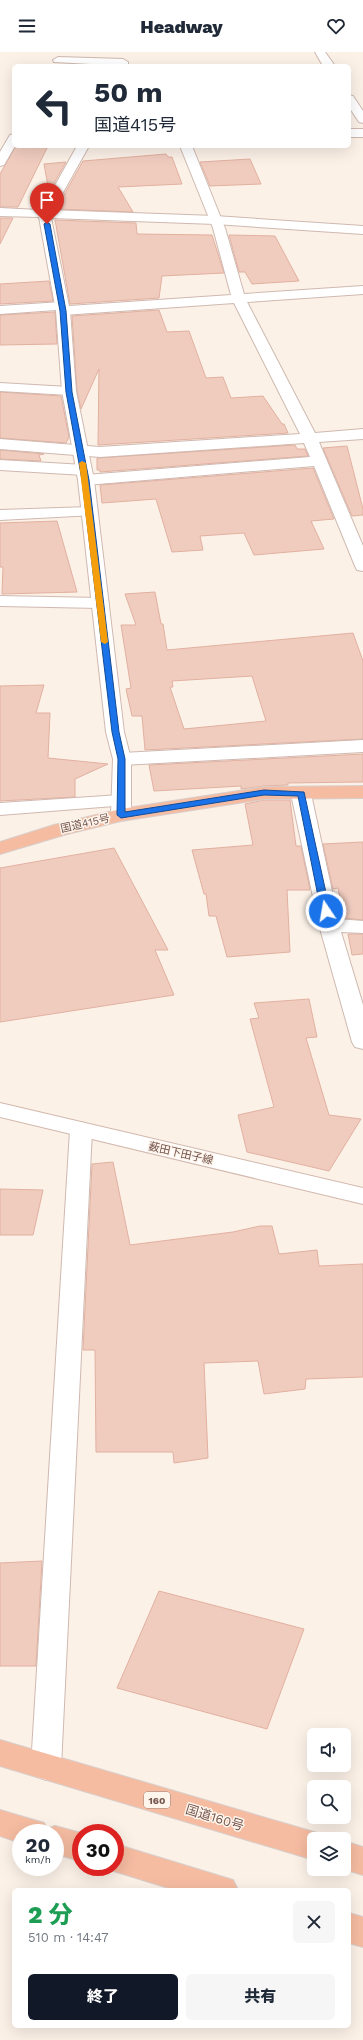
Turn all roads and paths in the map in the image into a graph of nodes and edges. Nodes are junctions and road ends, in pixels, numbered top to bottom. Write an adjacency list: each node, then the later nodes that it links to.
1 (320, 52): 4 (street)
2 (58, 59): 3 (street)
3 (122, 64)
4 (328, 64)
5 (351, 101): 6 (street)
6 (363, 120)
7 (351, 133): 8 (street)
8 (363, 133)
9 (12, 141): 12 (street)
10 (81, 148): 14 (street)
11 (187, 148): 15 (street)
12 (0, 162)
13 (0, 212): 14 (street)
14 (44, 212): 15 (street); 19 (street)
15 (215, 220): 16 (street); 18 (street)
16 (363, 230)
17 (363, 290): 18 (street)
18 (238, 297): 19 (street); 24 (street)
19 (62, 308): 20 (street); 22 (street)
20 (0, 310)
21 (0, 387): 22 (street)
22 (69, 392): 26 (street)
23 (363, 434): 24 (street)
24 (310, 438): 26 (street); 27 (street)
25 (0, 444): 26 (street)
26 (80, 450): 29 (street)
27 (319, 461): 29 (street); 32 (street)
28 (0, 465): 29 (street)
29 (85, 475): 30 (street)
30 (89, 512): 31 (street); 34 (street)
31 (0, 515)
32 (363, 566)
33 (0, 601): 34 (street)
34 (100, 603): 36 (street)
35 (363, 746): 36 (street)
36 (122, 759): 39 (street)
37 (363, 792): 38 (highway, 国道415号)
38 (301, 794): 39 (highway, 国道415号); 42 (street)
39 (121, 808): 40 (street); 41 (highway, 国道415号)
40 (0, 809)
41 (0, 848)
42 (329, 925): 43 (street); 44 (street)
43 (363, 926)
44 (363, 1042)
45 (0, 1110): 46 (street, 薮田下田子線)
46 (81, 1130): 47 (street, 薮田下田子線); 49 (street)
47 (363, 1196)
48 (0, 1753): 49 (highway, 国道160号 / 160)
49 (46, 1767): 52 (highway, 国道160号 / 160)
50 (0, 1823): 51 (highway)
51 (12, 1827)
52 (307, 1844)
53 (351, 1857): 55 (highway)
54 (124, 1861): 56 (highway)
55 (363, 1861)
56 (215, 1888)
57 (351, 1929): 58 (highway)
58 (363, 1932)

